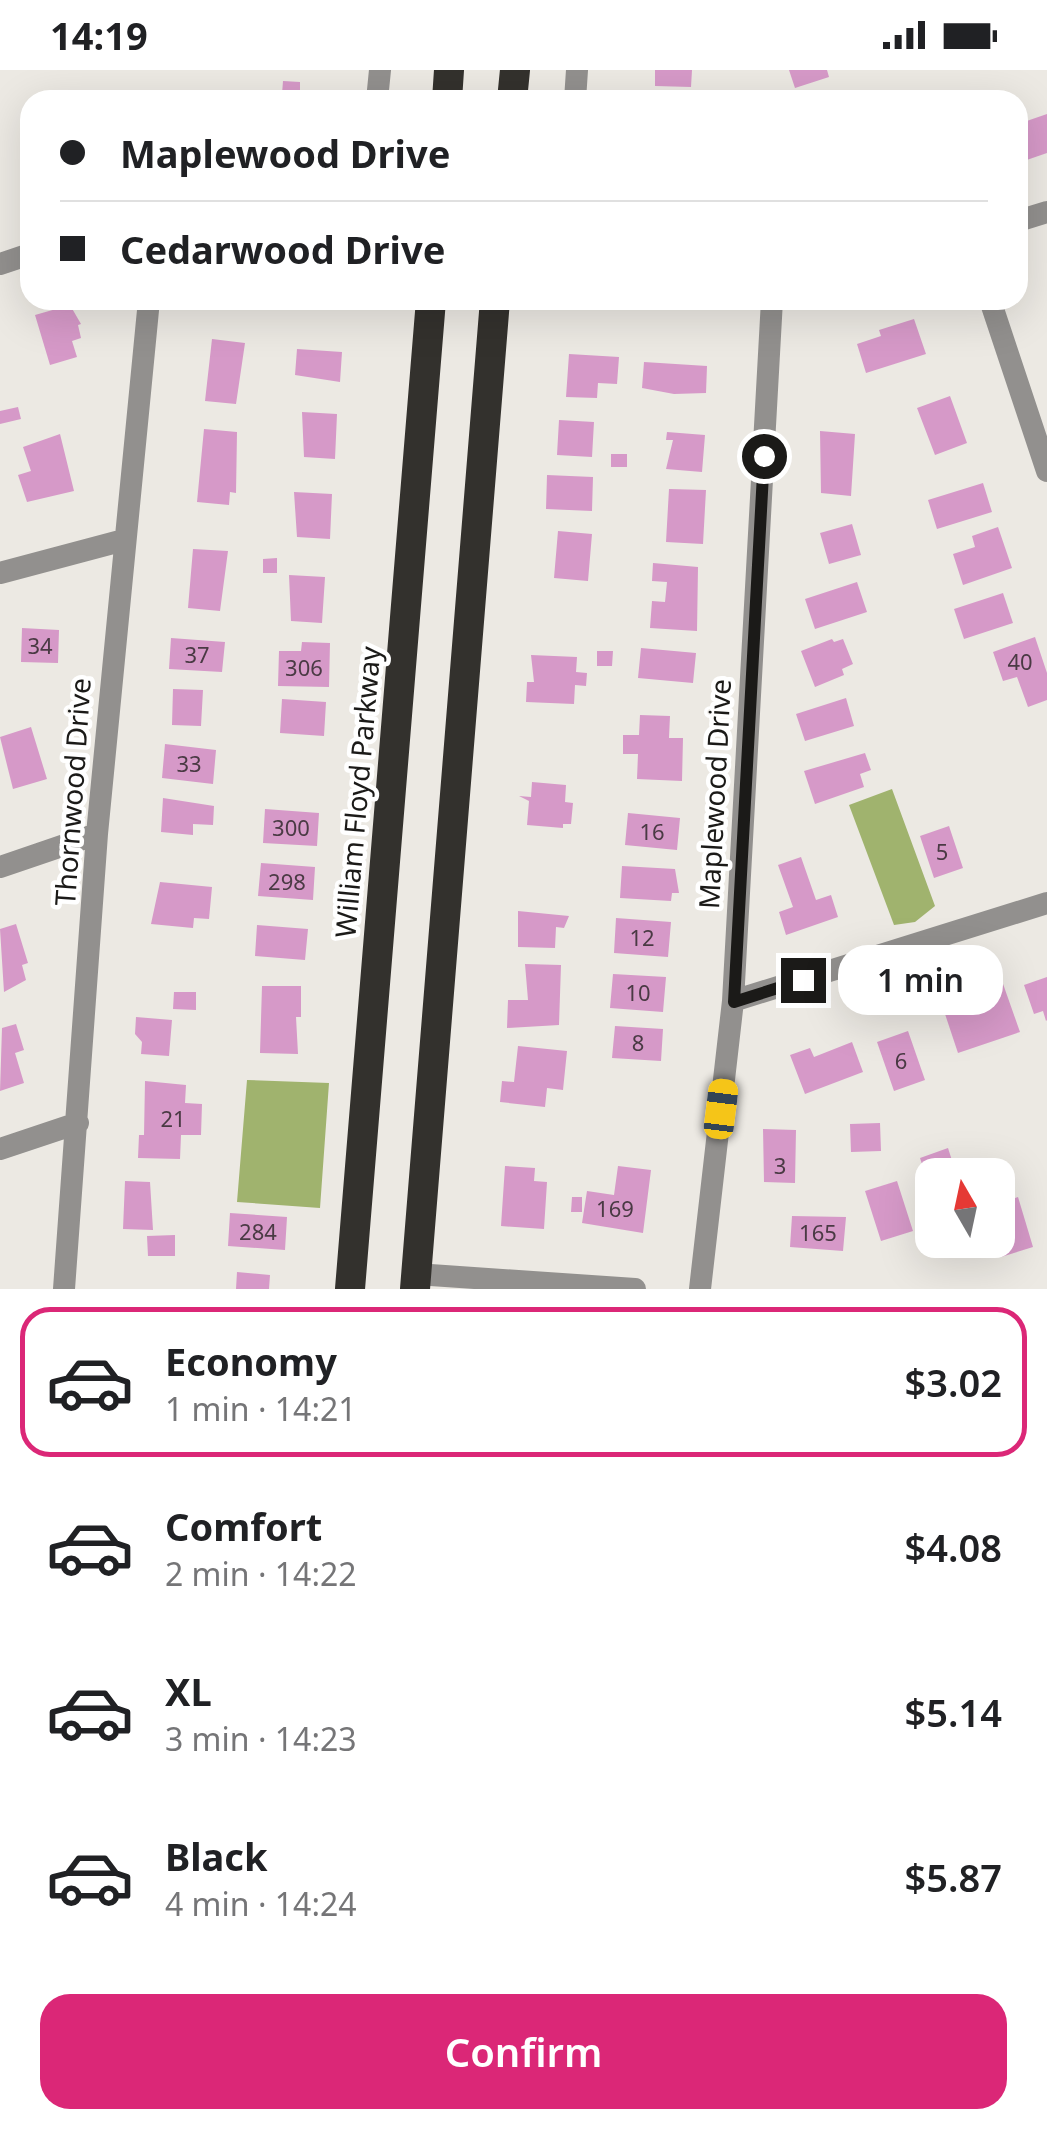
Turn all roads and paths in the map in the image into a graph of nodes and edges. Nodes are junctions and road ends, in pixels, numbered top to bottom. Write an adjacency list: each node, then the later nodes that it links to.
1 (148, 310): 7 (street, Thornwood Drive)
2 (430, 310): 17 (highway, William Floyd Parkway)
3 (494, 310): 15 (highway)
4 (772, 310): 12 (street, Maplewood Drive)
5 (993, 310): 6 (street)
6 (1047, 471)
7 (124, 540): 8 (street); 9 (street, Thornwood Drive)
8 (0, 573)
9 (98, 834): 10 (street); 13 (street, Thornwood Drive)
10 (0, 867)
11 (1047, 903): 12 (street)
12 (734, 1002): 19 (street, Maplewood Drive)
13 (78, 1122): 14 (street); 16 (street, Thornwood Drive)
14 (0, 1149)
15 (415, 1282): 18 (street)
16 (64, 1289)
17 (350, 1289)
18 (635, 1289)
19 (700, 1289)

